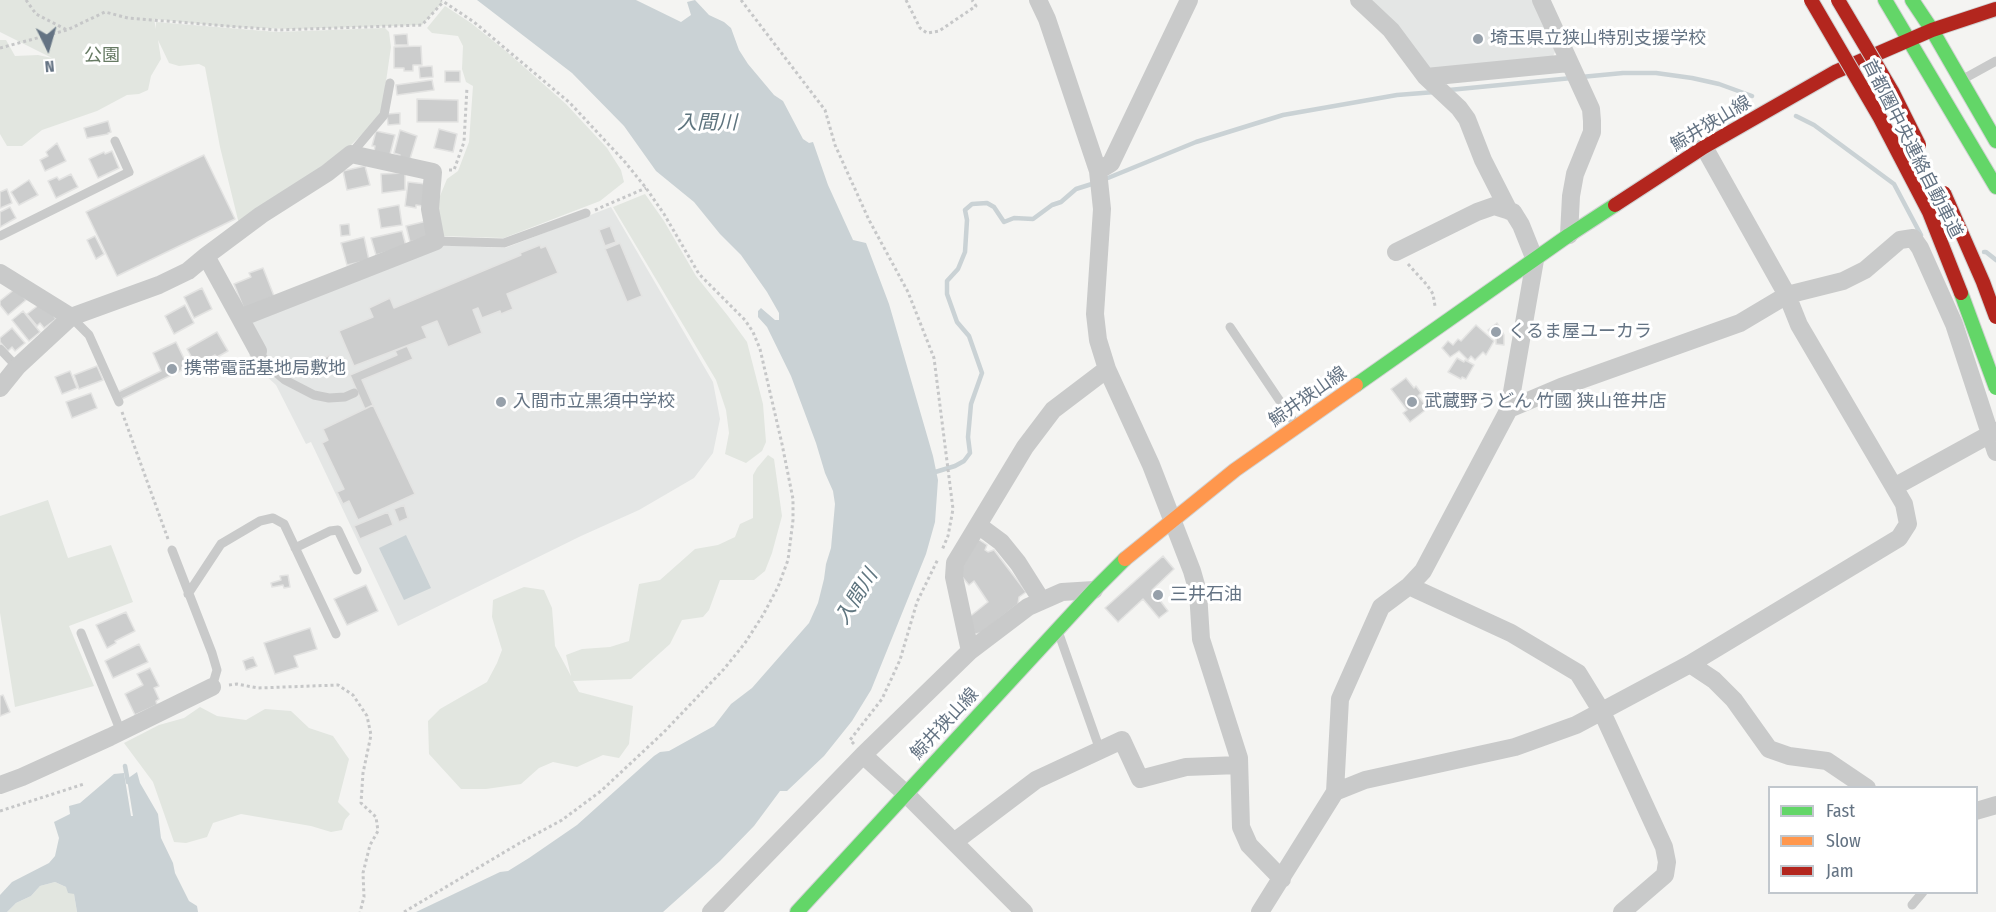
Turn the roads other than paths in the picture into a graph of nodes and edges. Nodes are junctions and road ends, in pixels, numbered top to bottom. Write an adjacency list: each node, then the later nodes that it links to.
1 (1038, 0): 22 (street)
2 (1190, 0): 22 (street)
3 (1359, 0): 14 (street)
4 (1541, 0): 13 (street)
5 (1811, 0): 44 (main road, 首都圏中央連絡自動車道, bridge)
6 (1838, 0): 21 (main road, 首都圏中央連絡自動車道, bridge)
7 (1885, 0): 11 (main road)
8 (1912, 0): 10 (main road)
9 (1996, 9): 10 (main road, 鯨井狭山線)
10 (1932, 30): 11 (main road, 鯨井狭山線); 15 (main road)
11 (1909, 41): 19 (main road, 鯨井狭山線); 24 (main road)
12 (1996, 61): 15 (lane)
13 (1574, 73): 14 (street); 27 (street)
14 (1426, 77): 25 (street)
15 (1962, 80): 18 (main road)
16 (390, 83): 20 (lane)
17 (115, 141): 28 (lane)
18 (1996, 141)
19 (1704, 147): 27 (main road, 鯨井狭山線); 34 (street)
20 (351, 154): 29 (street); 31 (street)
21 (1927, 160)
22 (1098, 171): 42 (street)
23 (1937, 180): 37 (main road, 首都圏中央連絡自動車道, bridge)
24 (1996, 187)
25 (1509, 211): 30 (street); 32 (street)
26 (586, 213): 29 (lane)
27 (1569, 235): 32 (main road, 鯨井狭山線)
28 (0, 236)
29 (436, 241): 36 (street)
30 (1396, 252)
31 (206, 256): 35 (street); 36 (street)
32 (1535, 260): 47 (street); 48 (main road, 鯨井狭山線)
33 (0, 273): 35 (street)
34 (1788, 296): 47 (street); 49 (street); 51 (street)
35 (71, 317): 41 (street); 46 (lane)
36 (240, 318): 40 (street)
37 (1996, 318)
38 (1230, 327): 48 (lane)
39 (0, 349): 41 (lane)
40 (258, 351): 45 (lane)
41 (17, 367): 43 (street)
42 (1107, 369): 52 (street); 53 (street)
43 (0, 388)
44 (1996, 388)
45 (354, 393)
46 (118, 402)
47 (1509, 409): 57 (street)
48 (1297, 427): 52 (main road, 鯨井狭山線)
49 (1993, 433): 50 (street); 51 (street)
50 (1996, 452)
51 (1894, 487): 65 (street)
52 (1171, 519): 58 (main road, 鯨井狭山線); 71 (street)
53 (978, 525): 60 (street); 64 (street)
54 (295, 548): 56 (lane); 59 (lane); 63 (lane)
55 (172, 550): 59 (lane)
56 (357, 570)
57 (1409, 586): 67 (street); 74 (street)
58 (1094, 590): 60 (street); 61 (main road, 鯨井狭山線)
59 (188, 594): 66 (lane)
60 (1042, 601): 64 (street)
61 (1058, 629): 69 (lane); 75 (main road, 鯨井狭山線)
62 (81, 633): 68 (lane)
63 (336, 634)
64 (970, 651): 70 (street)
65 (1690, 664): 67 (street); 73 (street)
66 (212, 687): 68 (street)
67 (1602, 712): 74 (street); 86 (street)
68 (121, 732): 72 (street)
69 (1100, 750): 71 (street); 78 (street)
70 (863, 755): 75 (street); 82 (street)
71 (1239, 765): 79 (street)
72 (0, 785)
73 (1864, 786)
74 (1335, 792): 79 (street)
75 (905, 794): 78 (street); 83 (main road, 鯨井狭山線)
76 (1996, 805): 77 (street)
77 (1978, 811)
78 (954, 842): 84 (street)
79 (1282, 879): 85 (street)
80 (1921, 894): 81 (lane)
81 (1911, 905)
82 (711, 912)
83 (796, 912)
84 (1024, 912)
85 (1260, 912)
86 (1622, 912)

